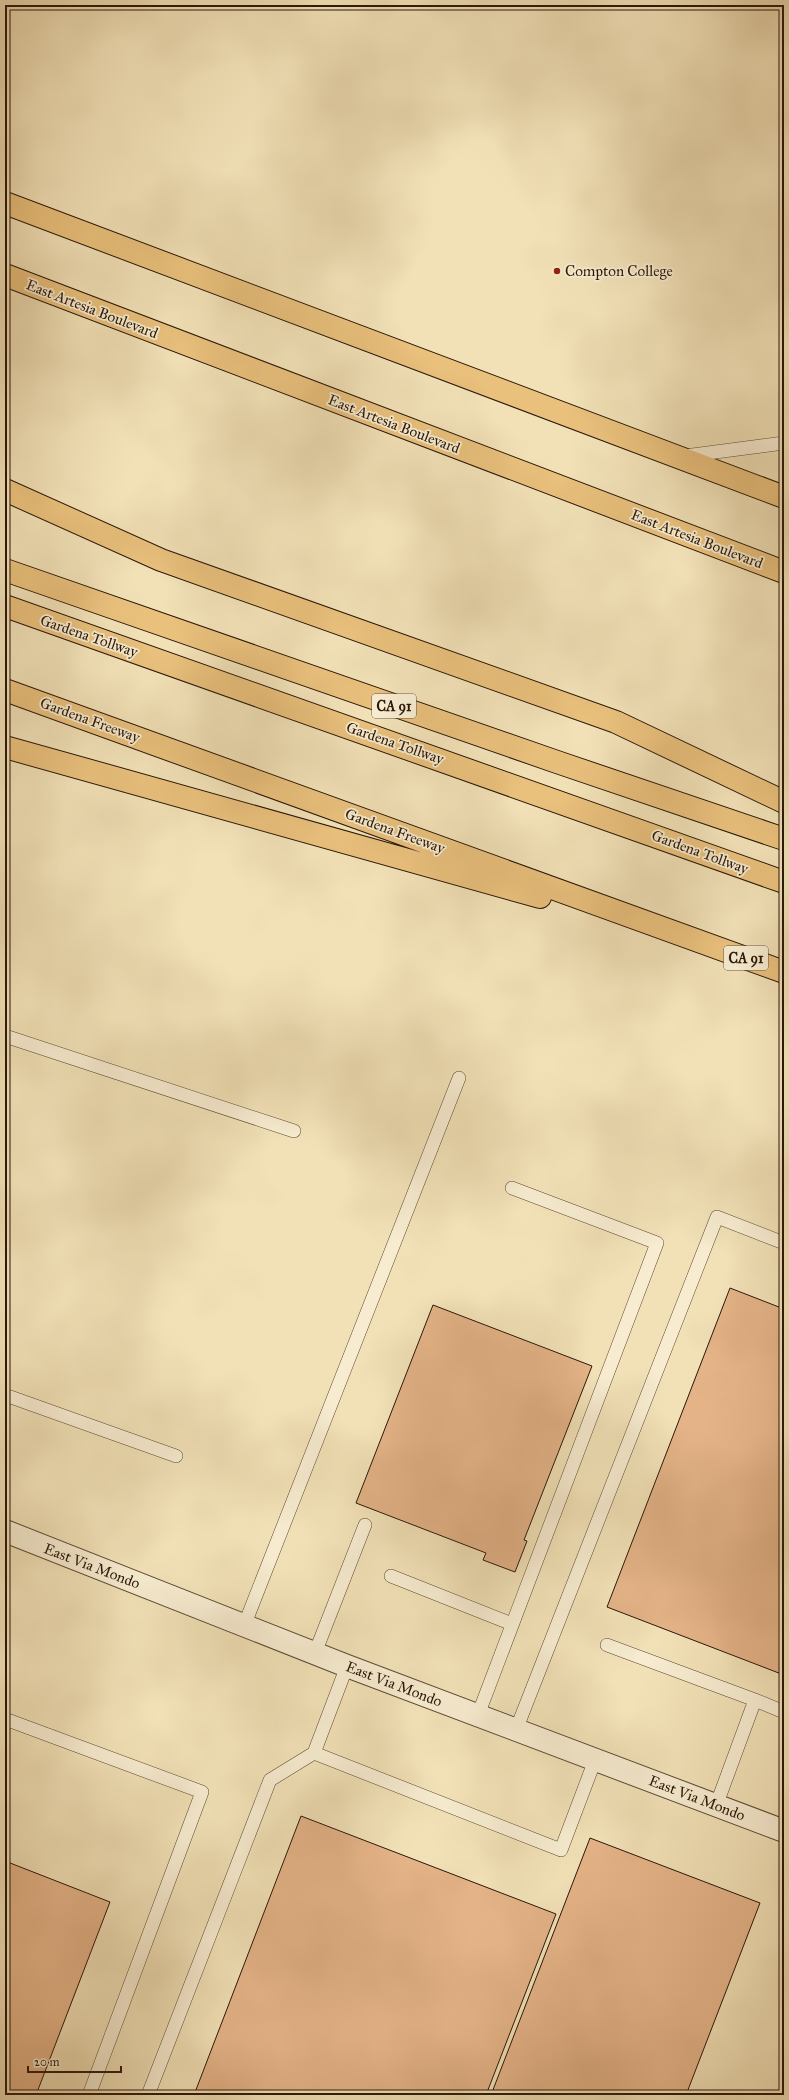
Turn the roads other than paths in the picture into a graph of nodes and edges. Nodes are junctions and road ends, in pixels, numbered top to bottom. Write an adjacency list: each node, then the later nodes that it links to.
1 (5, 203): 4 (main road)
2 (5, 275): 8 (main road, East Artesia Boulevard)
3 (784, 443): 4 (lane)
4 (678, 457): 6 (main road)
5 (5, 490): 12 (main road)
6 (784, 497)
7 (5, 570): 13 (main road, CA 91)
8 (784, 572)
9 (5, 606): 14 (main road, Gardena Tollway)
10 (5, 690): 15 (main road, Gardena Freeway / CA 91)
11 (5, 747): 15 (main road)
12 (784, 802)
13 (784, 839)
14 (784, 882)
15 (708, 944): 16 (main road, Gardena Freeway / CA 91)
16 (784, 972)
17 (5, 1036): 19 (lane)
18 (459, 1078): 28 (lane)
19 (294, 1131)
20 (512, 1188): 27 (lane)
21 (784, 1242): 36 (lane)
22 (5, 1395): 23 (lane)
23 (176, 1456)
24 (365, 1525): 30 (lane)
25 (5, 1531): 28 (street, East Via Mondo)
26 (391, 1576): 27 (lane)
27 (512, 1624): 34 (lane)
28 (244, 1626): 30 (street, East Via Mondo)
29 (607, 1645): 32 (lane)
30 (315, 1653): 31 (street, East Via Mondo)
31 (347, 1666): 34 (street, East Via Mondo); 37 (lane)
32 (755, 1700): 33 (lane); 39 (lane)
33 (784, 1712)
34 (478, 1715): 36 (street, East Via Mondo)
35 (5, 1718): 41 (lane)
36 (516, 1730): 38 (street, East Via Mondo)
37 (314, 1753): 38 (lane); 42 (lane)
38 (595, 1760): 39 (street, East Via Mondo)
39 (716, 1806): 40 (street, East Via Mondo)
40 (784, 1831)
41 (88, 2095)
42 (148, 2095)

